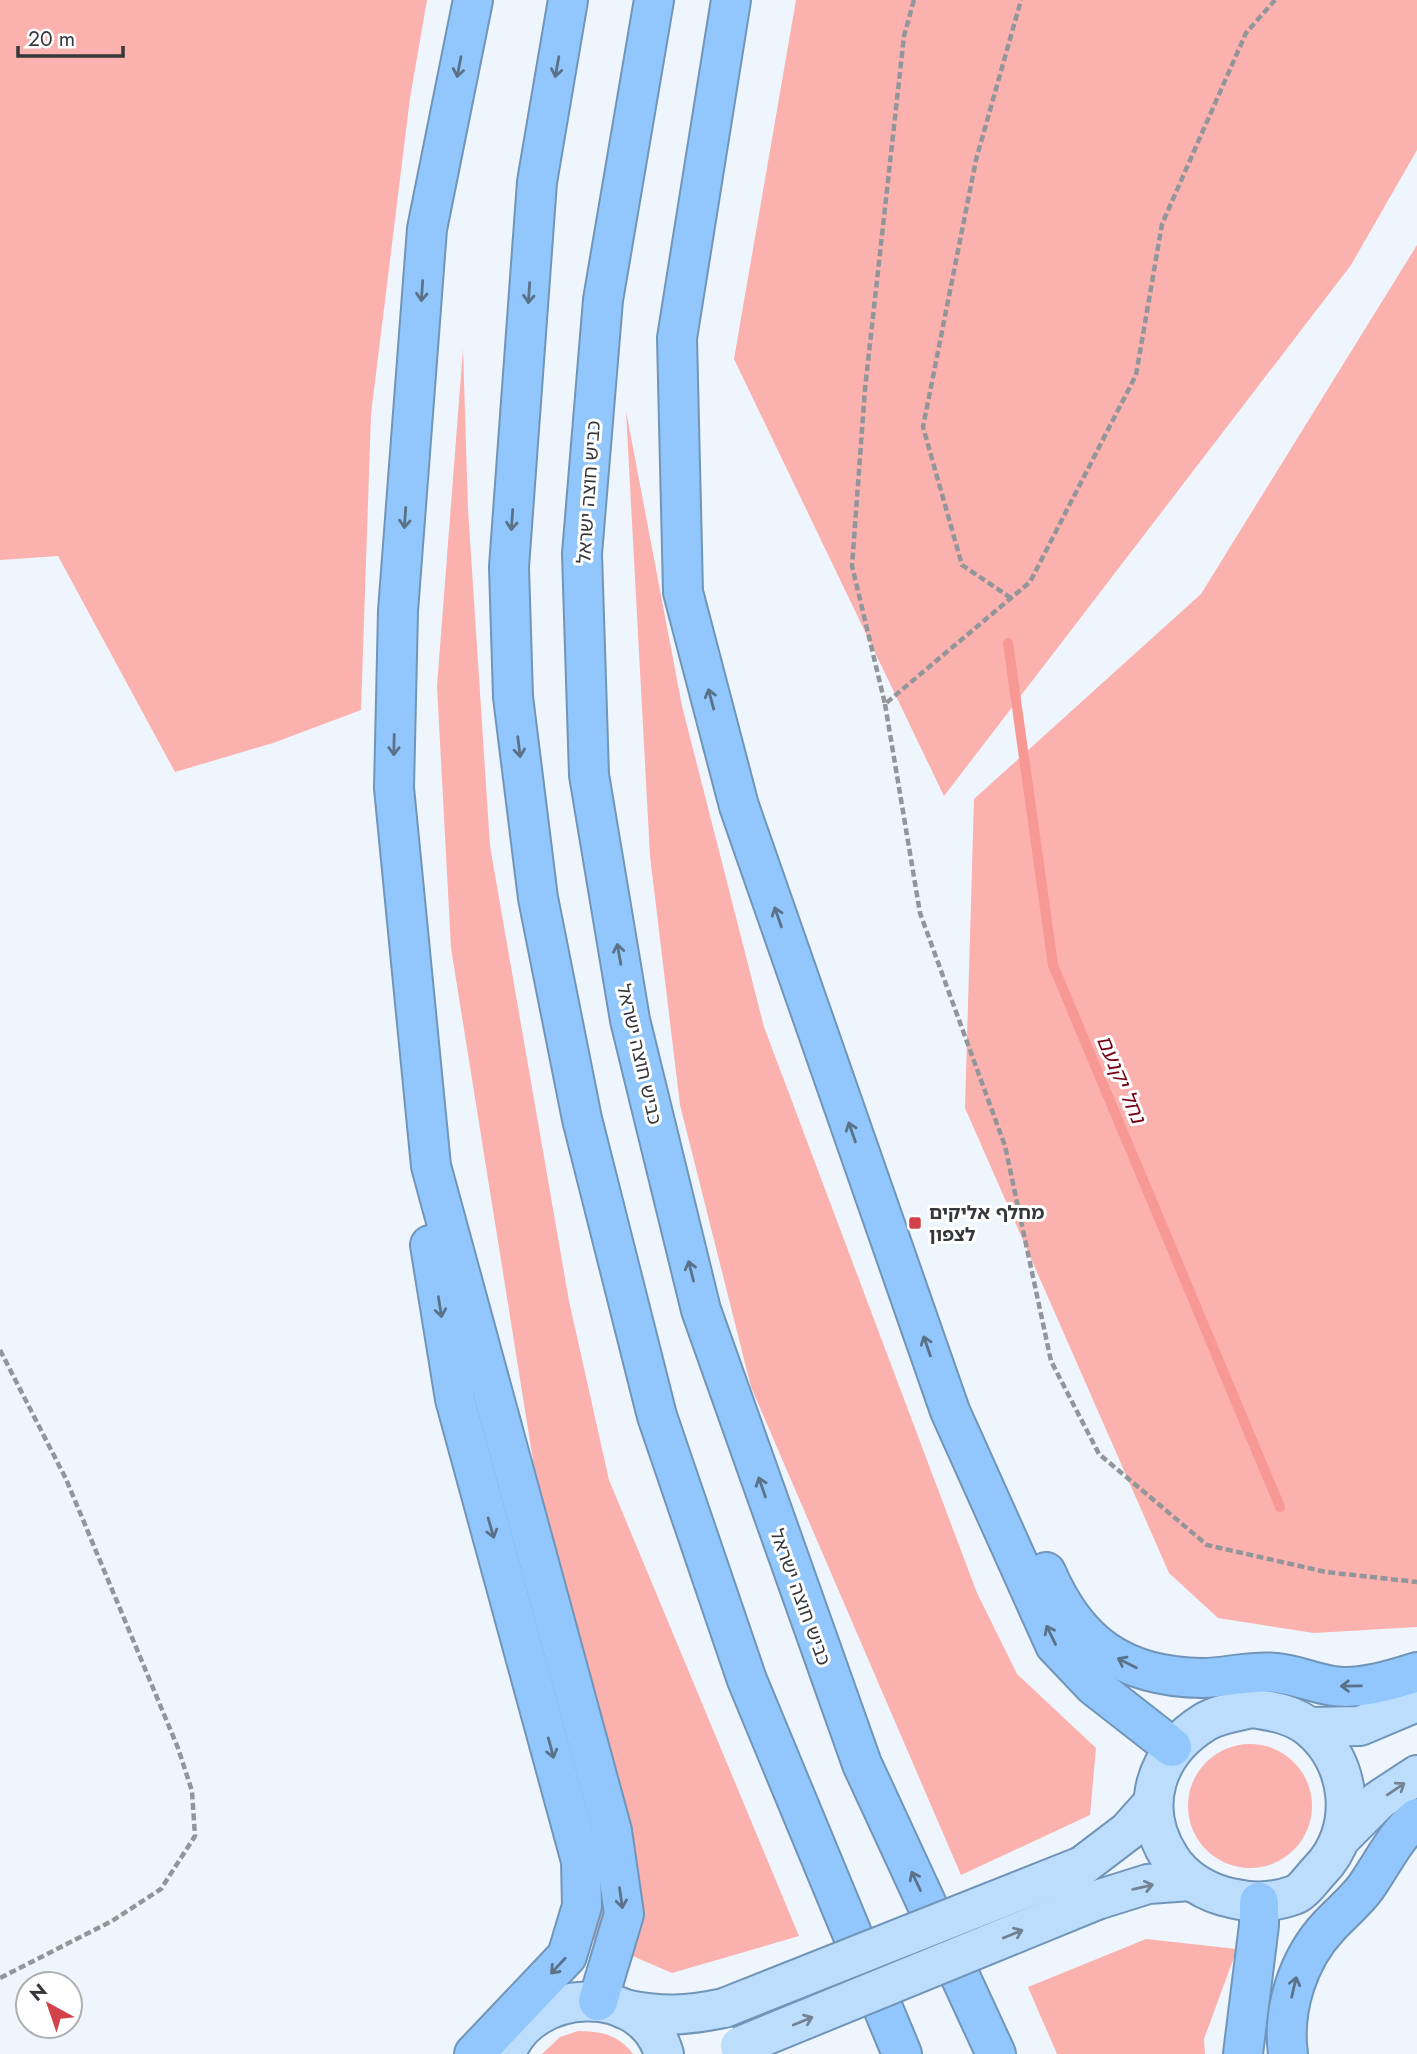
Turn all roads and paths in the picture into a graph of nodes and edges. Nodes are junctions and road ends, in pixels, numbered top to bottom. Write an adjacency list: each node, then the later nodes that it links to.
1 (473, 0): 10 (highway, one-way to 10)
2 (568, 0): 30 (highway, one-way to 30)
3 (654, 0): 31 (highway, כביש חוצה ישראל, one-way to 3)
4 (731, 0): 12 (highway, one-way to 4)
5 (914, 0): 9 (path)
6 (1021, 0): 8 (path)
7 (1275, 0): 8 (path)
8 (1011, 598): 9 (path)
9 (885, 704): 13 (path)
10 (430, 1166): 26 (highway, one-way to 26); 28 (highway, one-way to 28)
11 (0, 1350): 25 (path)
12 (950, 1411): 14 (highway, one-way to 12); 17 (highway, one-way to 12)
13 (1417, 1582)
14 (1417, 1672)
15 (1417, 1702): 16 (main road)
16 (1310, 1727): 17 (main road); 21 (main road)
17 (1172, 1747): 19 (main road)
18 (1417, 1775): 21 (main road, one-way to 18)
19 (1153, 1803): 22 (main road); 23 (main road)
20 (1417, 1818): 33 (highway, one-way to 20)
21 (1341, 1838): 24 (main road)
22 (1191, 1881): 23 (main road, one-way to 22); 24 (main road)
23 (1089, 1883): 26 (main road, bridge); 27 (main road, one-way to 23, bridge)
24 (1259, 1902): 32 (highway)
25 (0, 1978)
26 (611, 2005): 28 (main road); 29 (main road)
27 (732, 2050)
28 (498, 2053)
29 (664, 2054)
30 (902, 2054)
31 (996, 2054)
32 (1243, 2054)
33 (1288, 2054)

